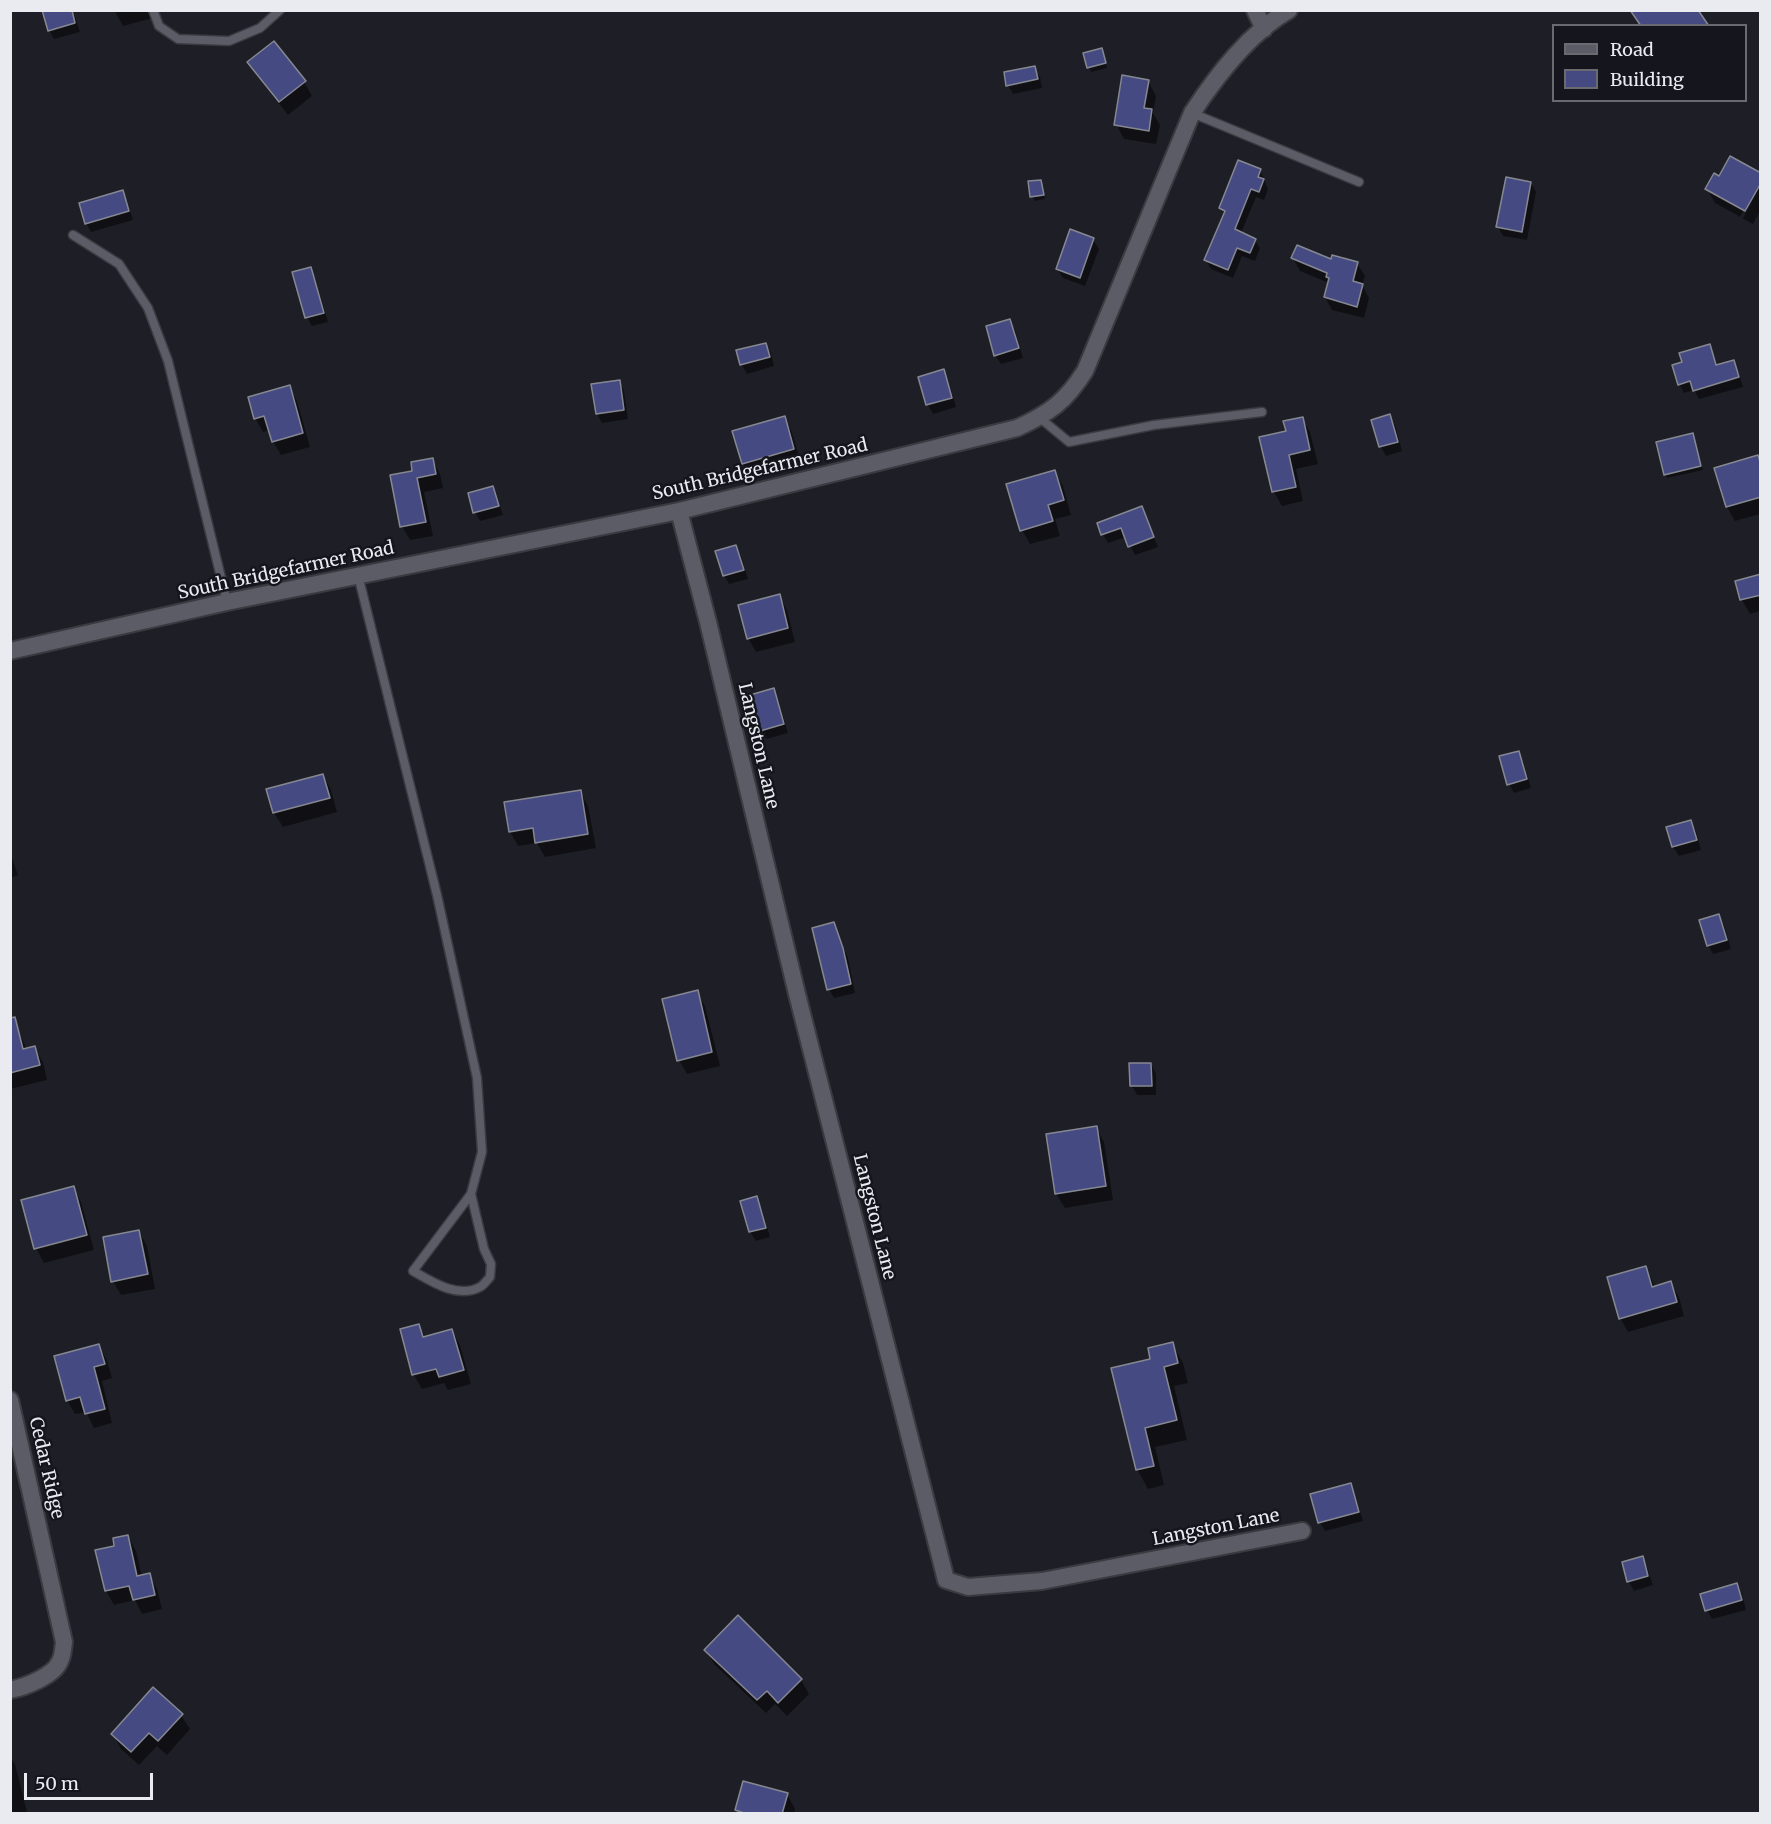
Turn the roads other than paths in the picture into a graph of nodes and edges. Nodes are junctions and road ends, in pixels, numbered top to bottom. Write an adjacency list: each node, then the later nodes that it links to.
1 (153, 10): 2 (lane)
2 (280, 10)
3 (1255, 10): 5 (street)
4 (1289, 10): 5 (street, South Bridgefarmer Road)
5 (1264, 29): 6 (street, South Bridgefarmer Road)
6 (1192, 113): 7 (lane); 10 (street, South Bridgefarmer Road)
7 (1359, 182)
8 (73, 234): 13 (lane)
9 (1262, 412): 10 (lane)
10 (1040, 418): 11 (street, South Bridgefarmer Road)
11 (679, 511): 12 (street, South Bridgefarmer Road); 17 (street, Langston Lane)
12 (358, 575): 13 (street, South Bridgefarmer Road); 15 (lane)
13 (226, 602): 14 (street, South Bridgefarmer Road)
14 (10, 651)
15 (471, 1194): 15 (lane)
16 (10, 1400): 18 (street, Cedar Ridge)
17 (1302, 1531)
18 (10, 1689)

